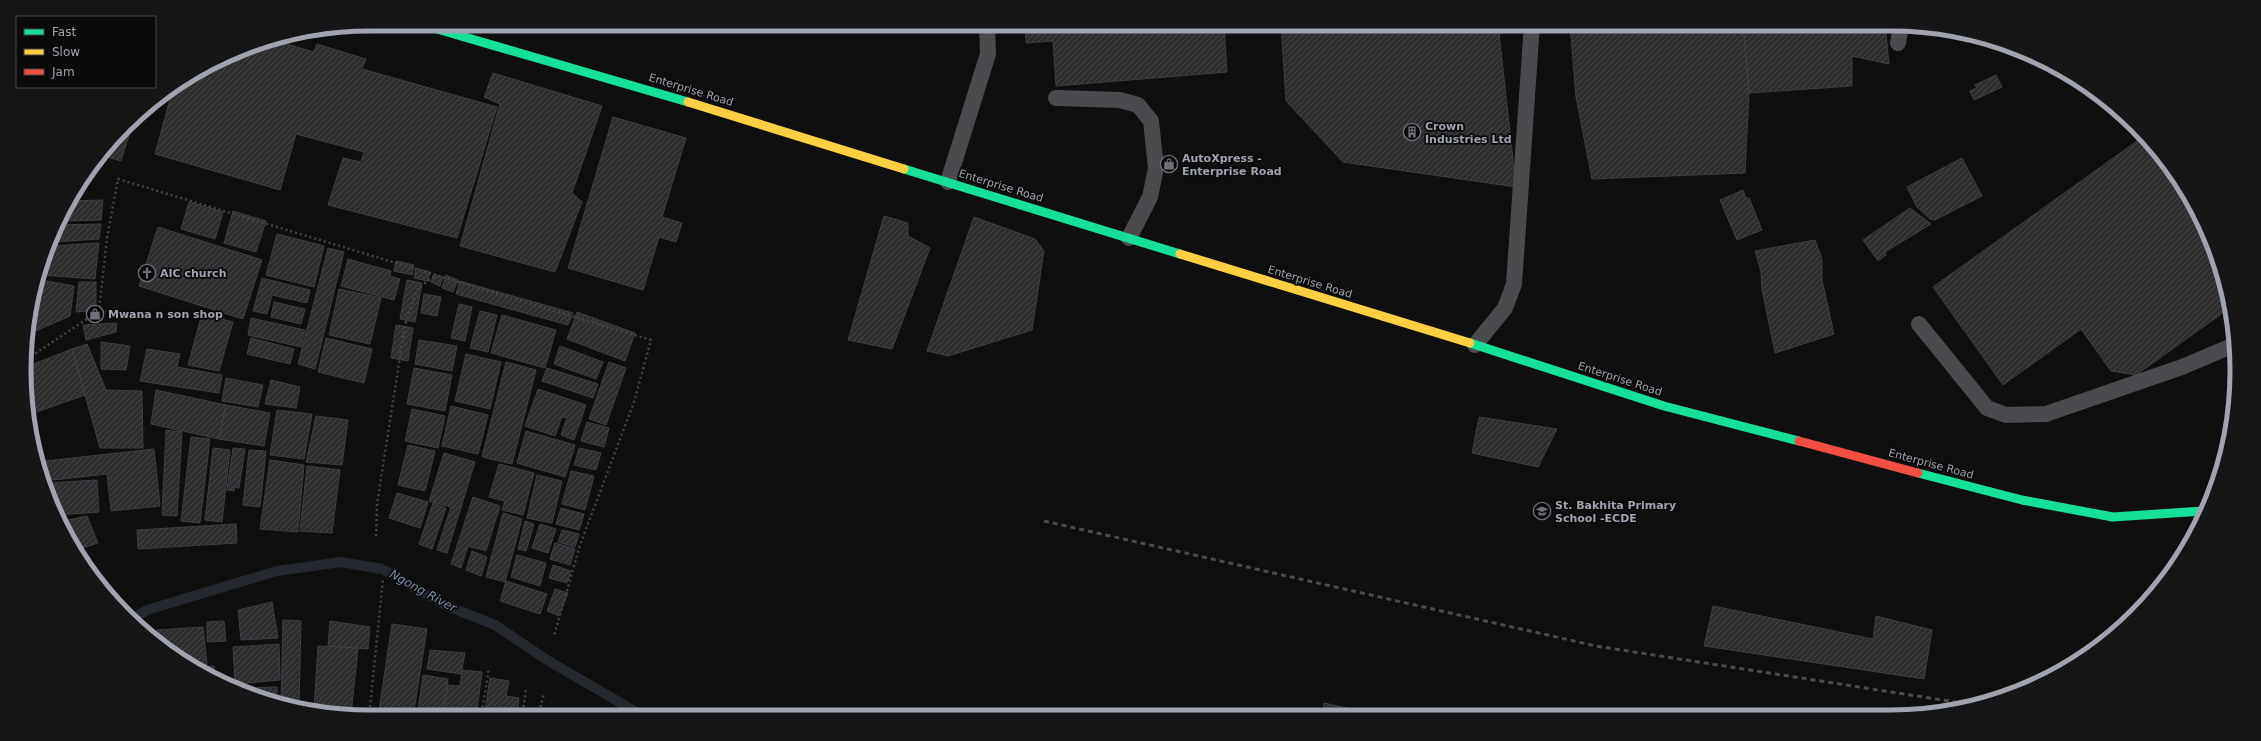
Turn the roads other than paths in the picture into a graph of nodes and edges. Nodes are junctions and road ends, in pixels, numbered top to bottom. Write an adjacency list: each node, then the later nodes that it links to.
1 (444, 31): 7 (main road, Enterprise Road)
2 (987, 31): 7 (lane)
3 (1532, 31): 10 (lane)
4 (1900, 31): 5 (lane)
5 (1898, 43)
6 (1056, 98): 8 (lane)
7 (948, 182): 8 (main road, Enterprise Road)
8 (1130, 238): 10 (main road, Enterprise Road)
9 (1920, 324): 11 (lane)
10 (1475, 345): 12 (main road, Enterprise Road)
11 (2229, 347)
12 (2199, 511)

